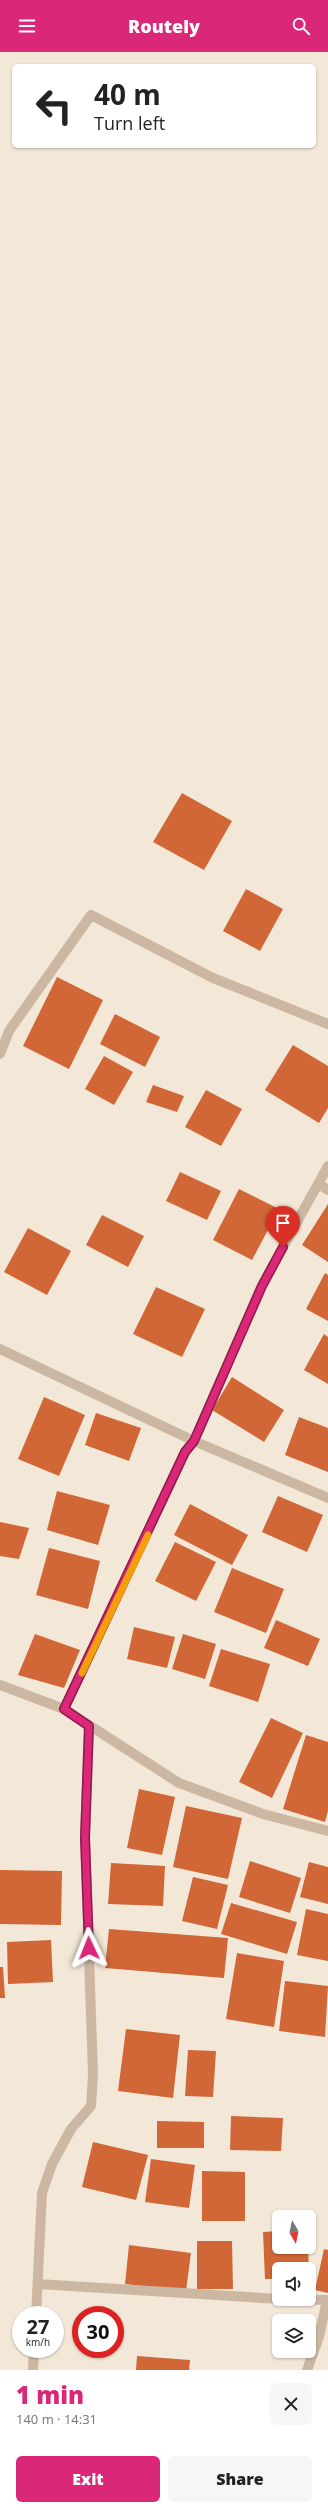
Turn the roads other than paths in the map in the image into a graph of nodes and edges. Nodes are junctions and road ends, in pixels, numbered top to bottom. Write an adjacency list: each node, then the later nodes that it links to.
1 (328, 1024): 2 (street)
2 (0, 1054)
3 (328, 1166): 4 (street)
4 (319, 1184): 5 (street); 7 (street)
5 (328, 1190)
6 (0, 1349): 7 (street)
7 (194, 1441): 8 (street); 10 (street)
8 (328, 1498)
9 (0, 1685): 10 (street)
10 (64, 1709): 11 (street)
11 (89, 1726): 12 (street); 13 (street)
12 (328, 1830)
13 (38, 2284): 14 (street); 17 (street)
14 (272, 2299)
15 (316, 2300): 16 (street)
16 (327, 2300): 20 (street)
17 (37, 2306)
18 (34, 2358): 19 (street)
19 (33, 2370)
20 (307, 2370)

